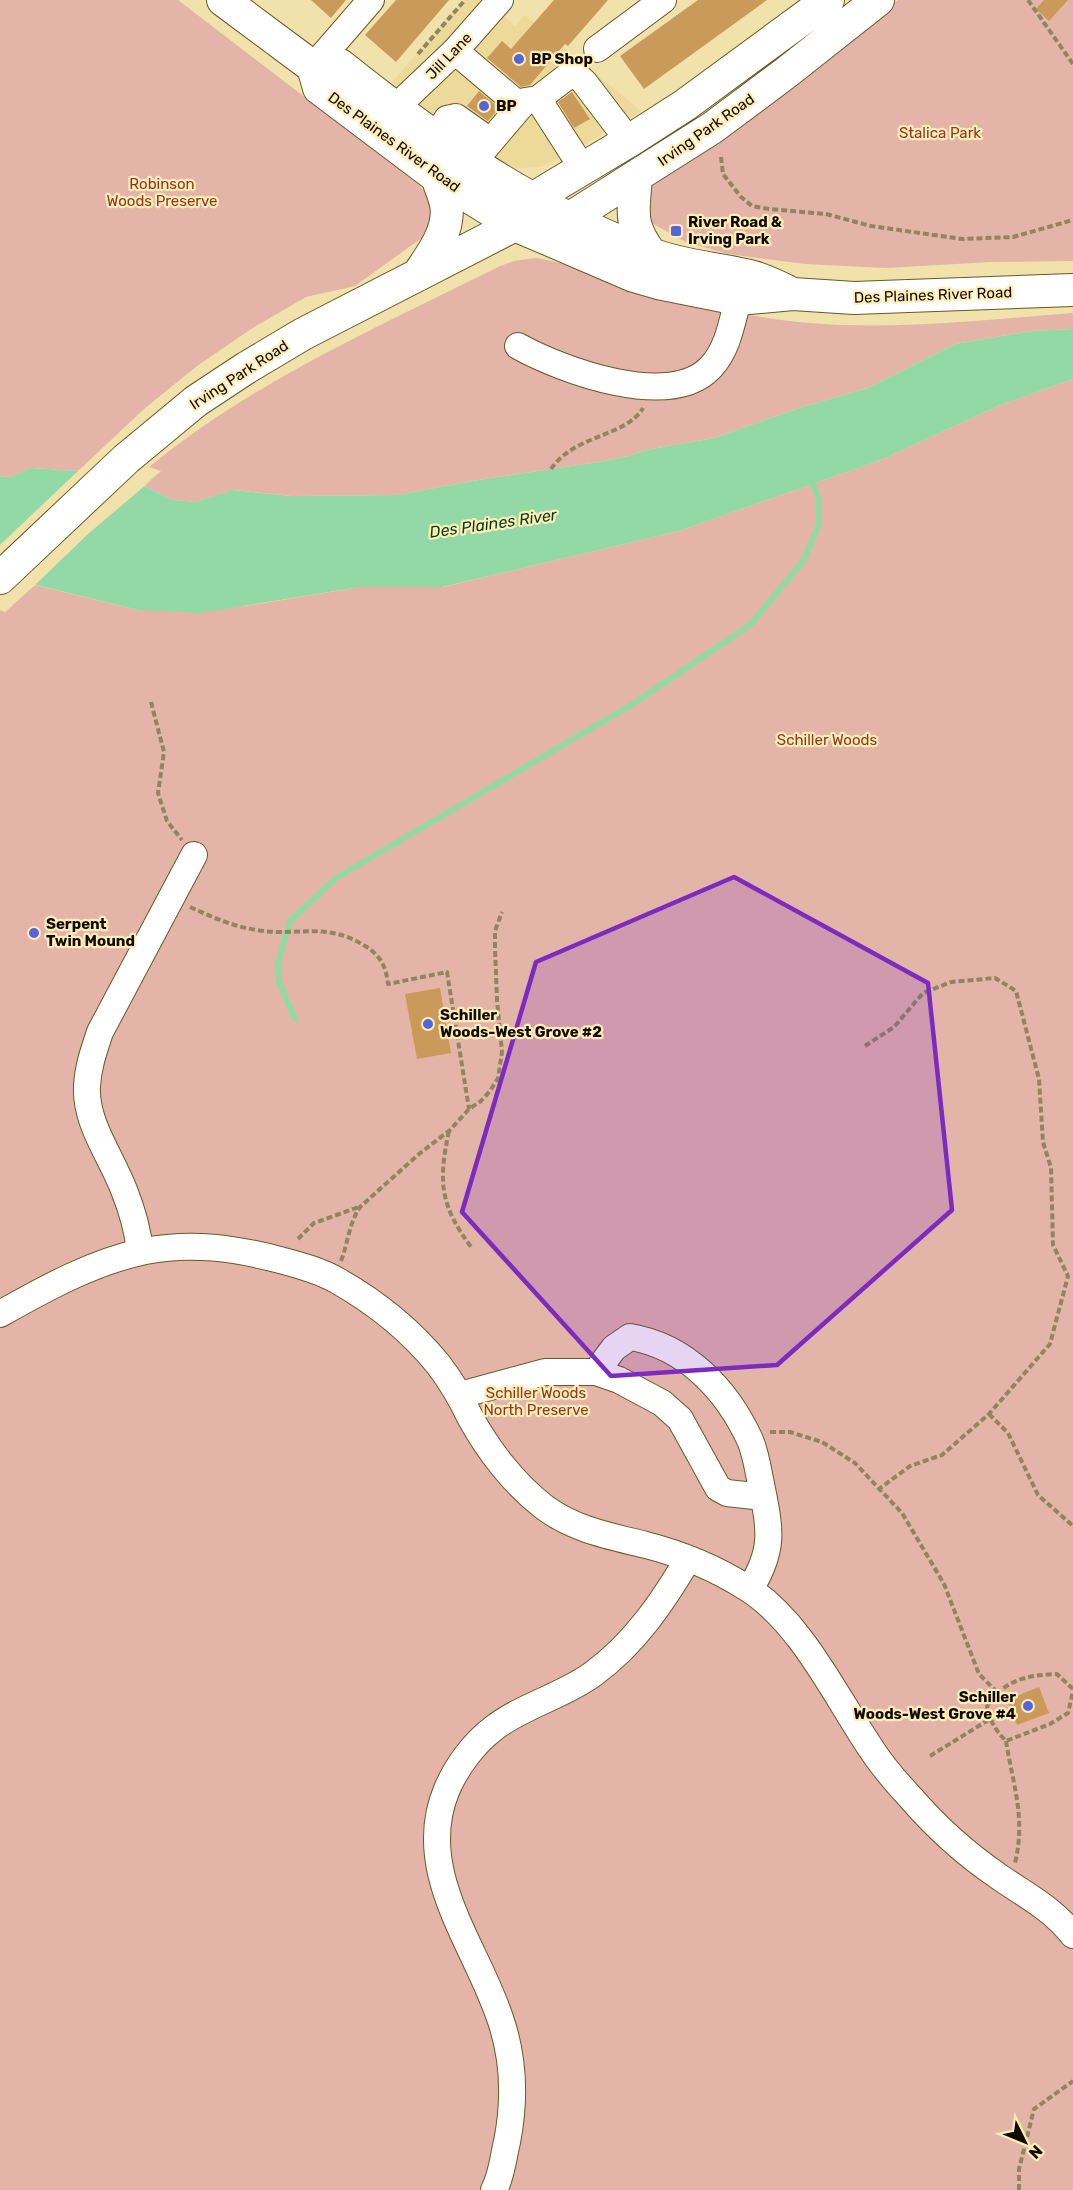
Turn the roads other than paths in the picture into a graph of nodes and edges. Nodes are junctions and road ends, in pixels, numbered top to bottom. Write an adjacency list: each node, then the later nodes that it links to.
1 (371, 0): 9 (street)
2 (500, 0): 8 (street, Jill Lane)
3 (828, 0): 12 (main road)
4 (878, 0): 16 (main road, Irving Park Road)
5 (658, 2): 7 (street)
6 (233, 3): 9 (main road, Des Plaines River Road)
7 (597, 49)
8 (455, 51): 10 (street); 11 (street, Jill Lane)
9 (313, 67): 11 (main road, Des Plaines River Road); 15 (main road, Des Plaines River Road)
10 (529, 103): 12 (street); 13 (street); 14 (street)
11 (394, 109): 13 (main road, Des Plaines River Road)
12 (629, 141): 14 (main road)
13 (482, 151): 17 (main road, Des Plaines River Road)
14 (583, 169): 17 (main road)
15 (437, 177): 19 (main road, Des Plaines River Road); 21 (main road)
16 (636, 178): 18 (main road, Irving Park Road); 20 (main road)
17 (532, 199): 18 (main road, Des Plaines River Road); 19 (main road)
18 (570, 218): 19 (main road, Irving Park Road); 20 (main road, Des Plaines River Road)
19 (516, 225): 21 (main road, Irving Park Road); 24 (main road, Des Plaines River Road)
20 (651, 254): 23 (main road, Des Plaines River Road)
21 (417, 276): 26 (main road, Irving Park Road)
22 (1073, 290): 23 (main road, Des Plaines River Road)
23 (794, 294): 24 (main road, Des Plaines River Road)
24 (738, 299): 25 (street)
25 (518, 346)
26 (0, 578)
27 (194, 855): 28 (street)
28 (141, 1252): 29 (street); 31 (street)
29 (0, 1314)
30 (596, 1372): 31 (street); 32 (street); 32 (street)
31 (460, 1395): 33 (street)
32 (764, 1497): 34 (street)
33 (688, 1559): 34 (street); 36 (street)
34 (750, 1589): 35 (street)
35 (1073, 1935)
36 (494, 2190)

